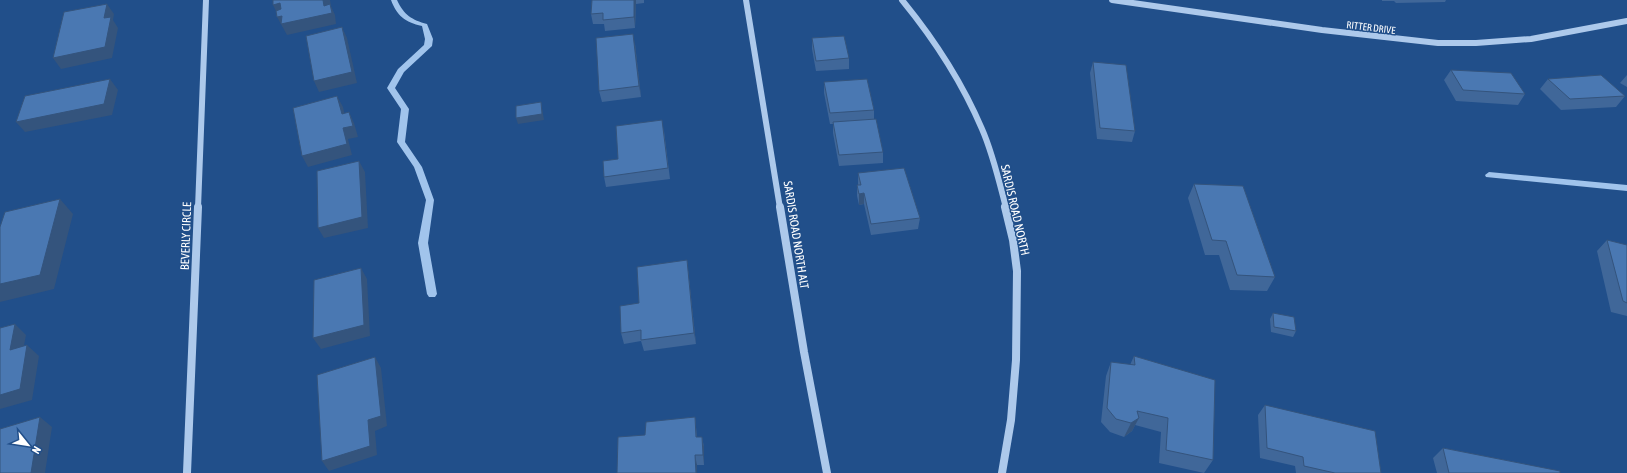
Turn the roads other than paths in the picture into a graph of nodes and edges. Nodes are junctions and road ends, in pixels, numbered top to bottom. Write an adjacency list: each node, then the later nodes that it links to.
1 (206, 0): 6 (street, BEVERLY CIRCLE)
2 (746, 0): 7 (street, SARDIS ROAD NORTH ALT)
3 (902, 0): 8 (street, SARDIS ROAD NORTH)
4 (1112, 0): 5 (street, RITTER DRIVE)
5 (1627, 21)
6 (187, 473)
7 (827, 473)
8 (1002, 473)

